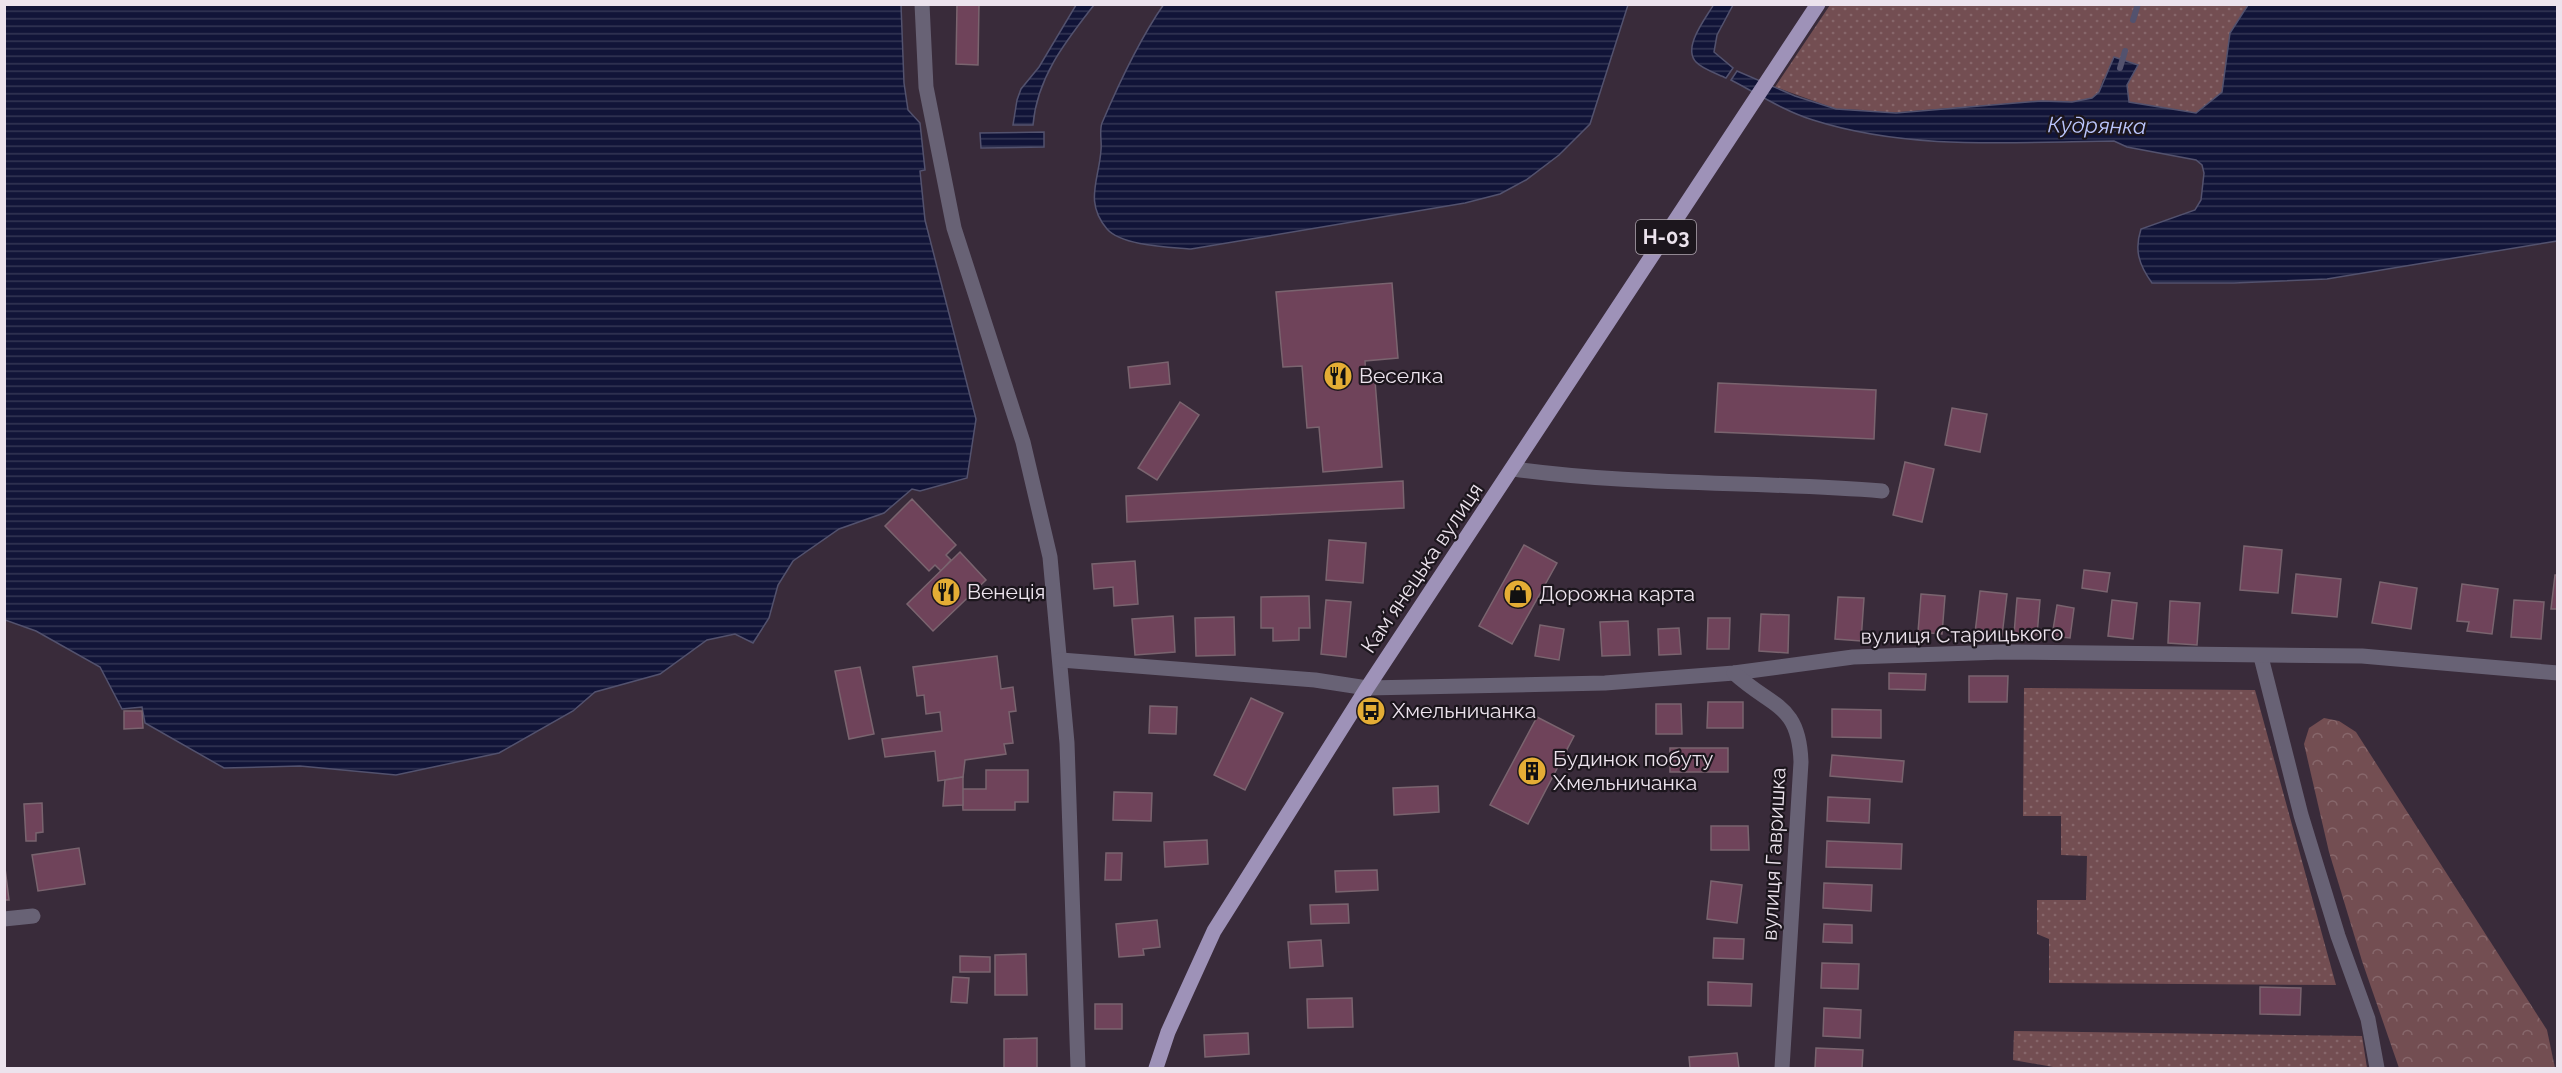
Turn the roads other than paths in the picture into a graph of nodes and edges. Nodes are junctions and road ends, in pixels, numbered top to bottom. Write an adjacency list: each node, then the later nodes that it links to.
1 (922, 4): 6 (street)
2 (1818, 4): 3 (main road, Камʼянецька вулиця / Н-03)
3 (1514, 469): 4 (street); 9 (main road, Камʼянецька вулиця / Н-03)
4 (1882, 491)
5 (2261, 657): 7 (street, вулиця Старицького); 8 (street, вулиця Старицького); 15 (street)
6 (1061, 660): 9 (street, вулиця Старицького); 12 (street)
7 (1734, 673): 9 (street, вулиця Старицького); 14 (street, вулиця Гавришка)
8 (2558, 673)
9 (1367, 688): 13 (main road, Камʼянецька вулиця / Н-03)
10 (33, 916): 11 (street)
11 (4, 919)
12 (1078, 1068)
13 (1156, 1068)
14 (1782, 1068)
15 (2377, 1068)

